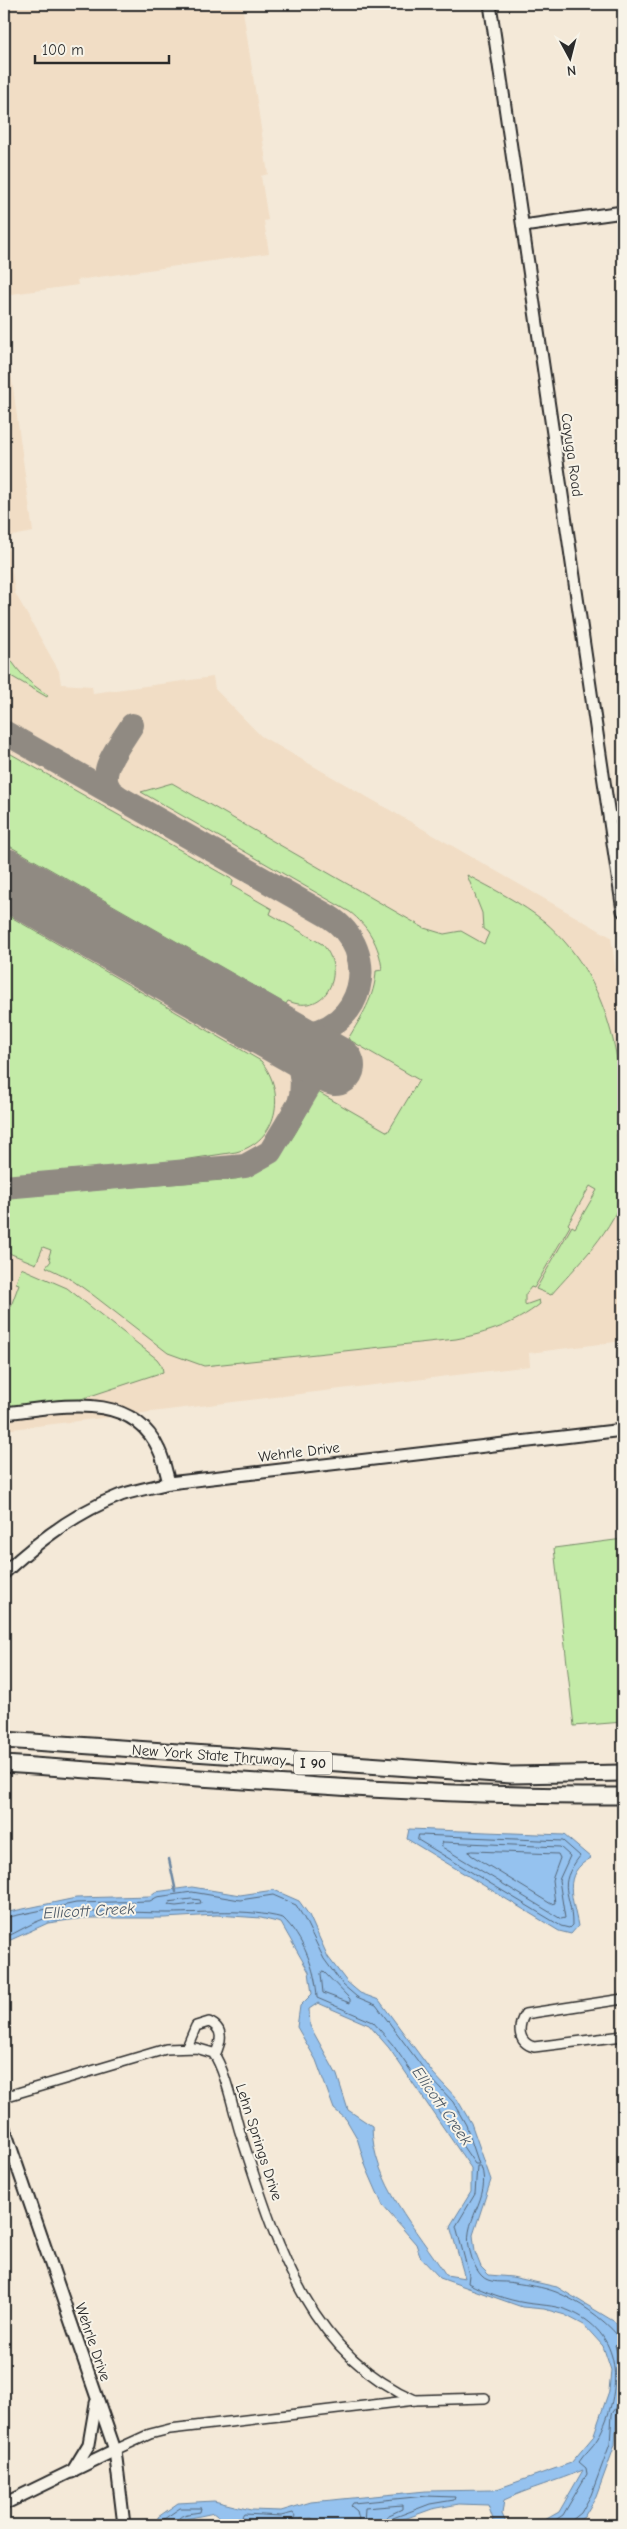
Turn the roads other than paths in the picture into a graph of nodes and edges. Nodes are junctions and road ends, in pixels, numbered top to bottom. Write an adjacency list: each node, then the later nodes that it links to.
1 (490, 4): 3 (street, Cayuga Road)
2 (623, 212): 3 (street)
3 (523, 226): 5 (street, Cayuga Road)
4 (623, 816): 5 (street)
5 (610, 817): 6 (street, Cayuga Road)
6 (623, 911)
7 (4, 1413): 9 (street)
8 (623, 1430): 9 (street, Wehrle Drive)
9 (169, 1483): 10 (street, Wehrle Drive)
10 (4, 1573)
11 (4, 1740): 13 (highway, New York State Thruway / I 90)
12 (4, 1764): 14 (highway, New York State Thruway / I 90)
13 (623, 1773)
14 (623, 1796)
15 (623, 2000): 16 (street)
16 (623, 2036)
17 (186, 2047): 18 (street); 18 (street); 19 (street)
18 (215, 2055): 23 (street, Lehn Springs Drive)
19 (4, 2097)
20 (4, 2128): 21 (street, Wehrle Drive)
21 (96, 2396): 24 (street, Wehrle Drive); 25 (street)
22 (485, 2398): 23 (street, Lehn Springs Drive)
23 (415, 2400): 24 (street, Lehn Springs Drive)
24 (114, 2450): 25 (street); 27 (street, Wehrle Drive)
25 (72, 2472): 26 (street)
26 (4, 2504)
27 (124, 2525)

